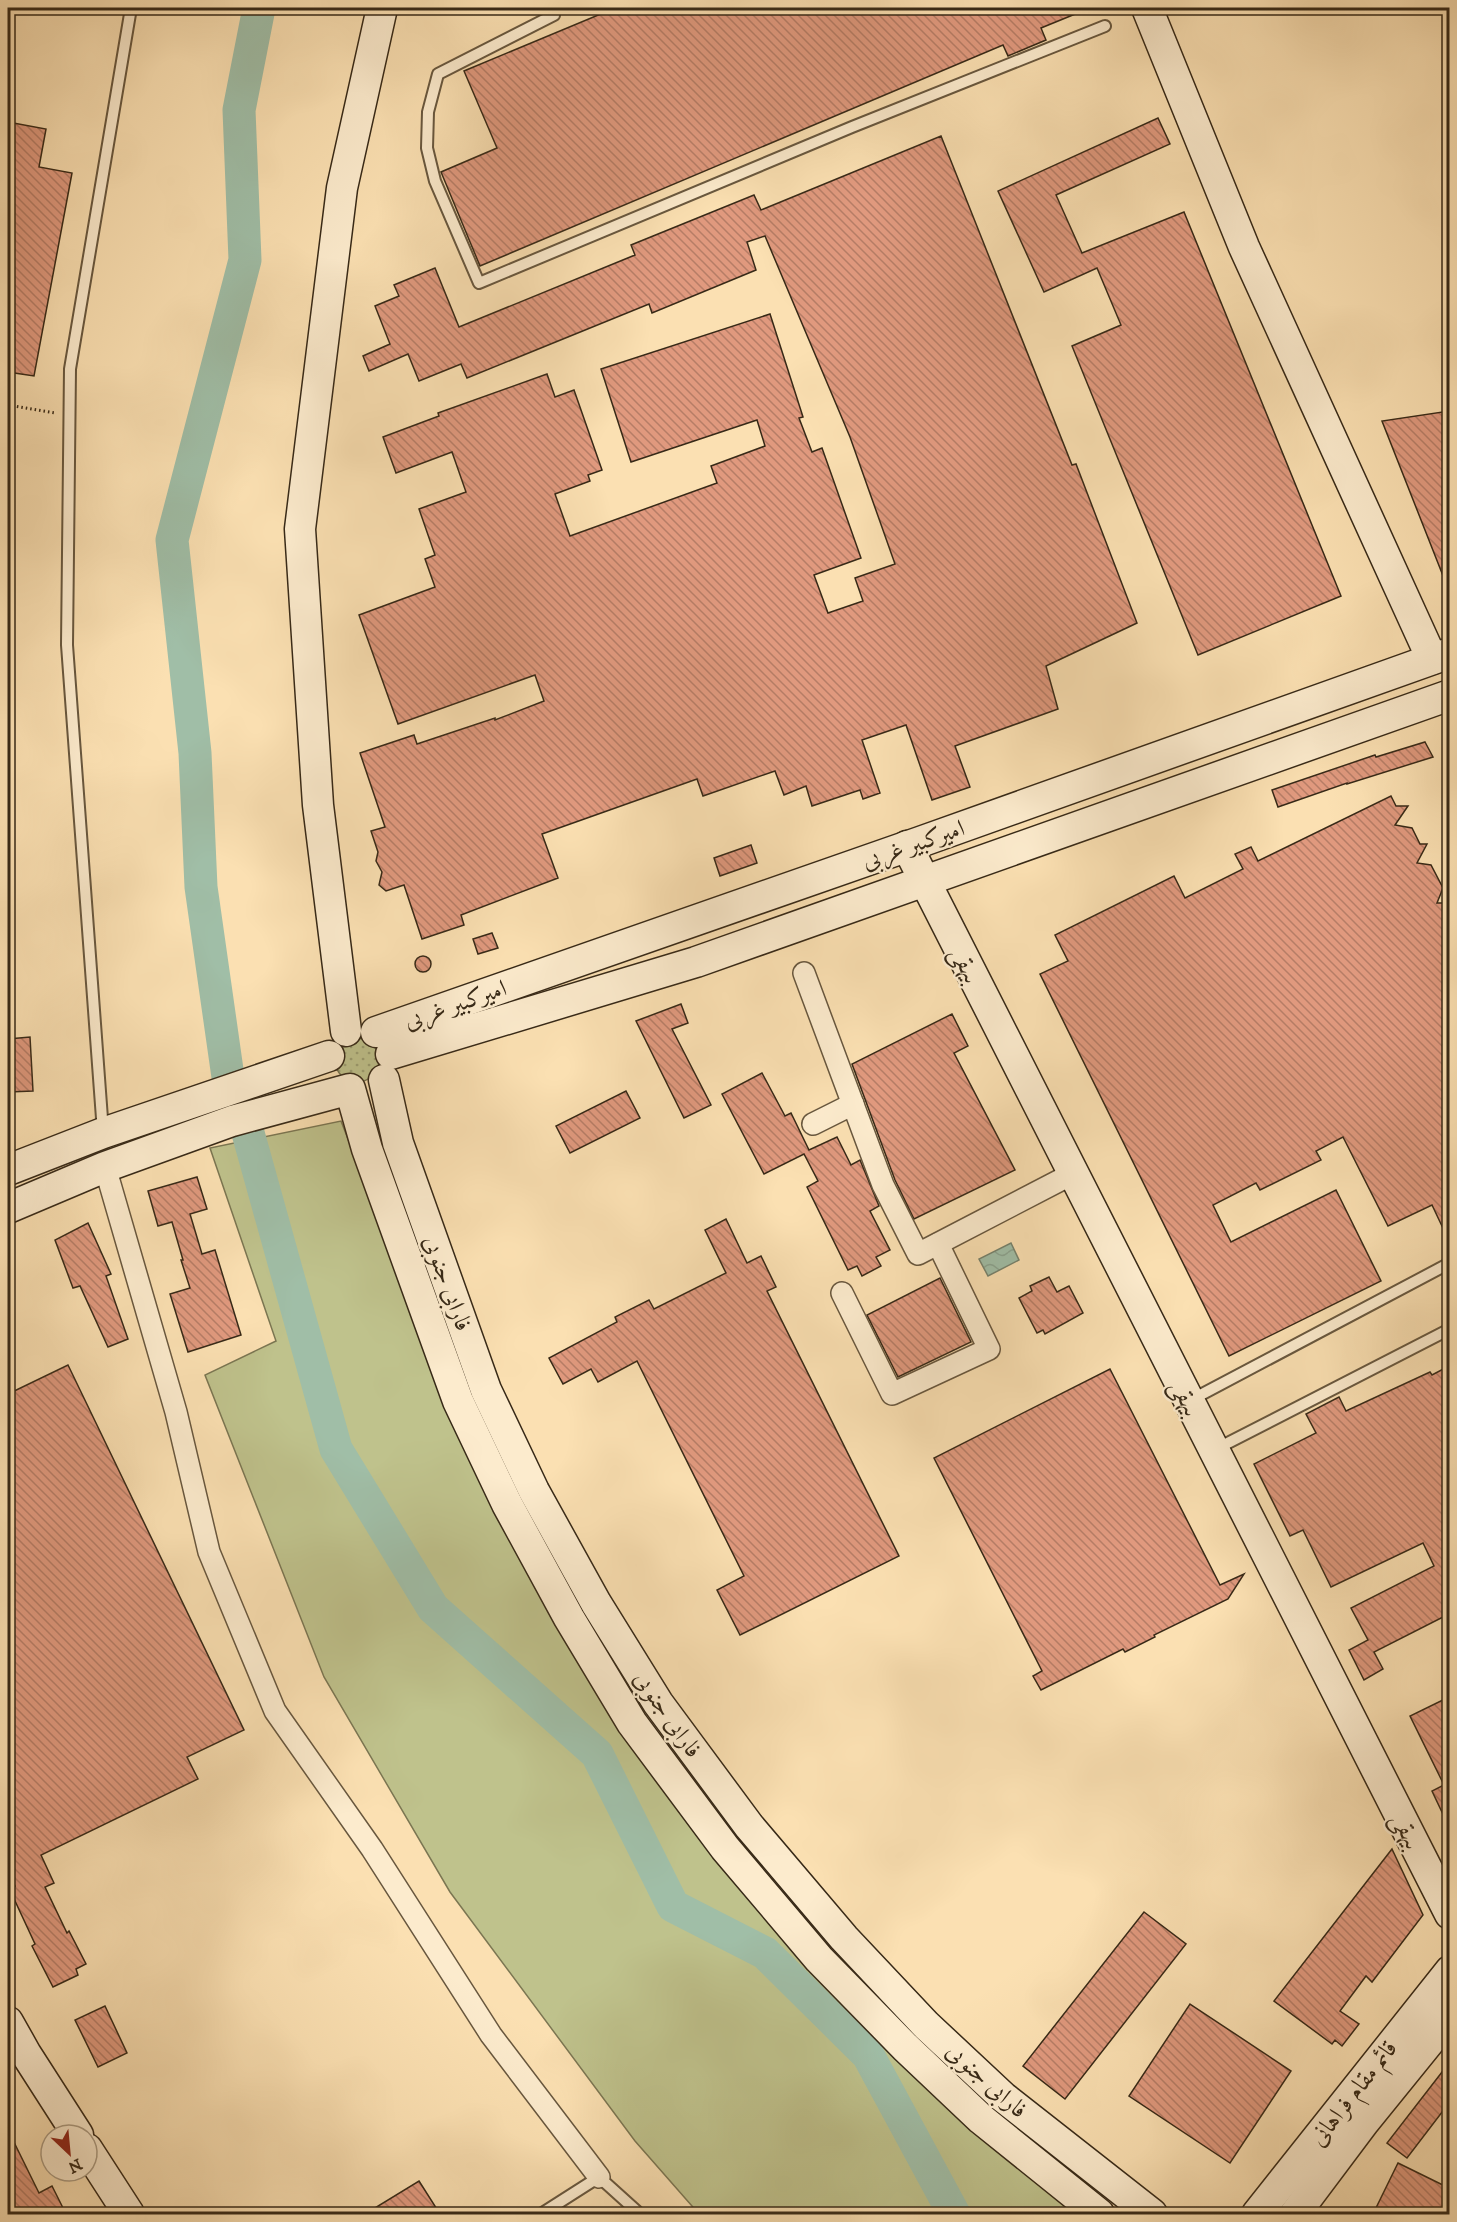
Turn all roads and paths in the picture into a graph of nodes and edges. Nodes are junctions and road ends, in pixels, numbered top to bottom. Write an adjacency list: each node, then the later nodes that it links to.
1 (131, 8): 7 (lane)
2 (382, 8): 13 (street)
3 (551, 8): 5 (lane)
4 (1147, 8): 8 (street)
5 (1105, 26)
6 (8, 405): 7 (path)
7 (69, 416): 19 (lane)
8 (1441, 656): 10 (street, امیرکبیر غربی)
9 (1449, 695): 11 (street, امیرکبیر غربی)
10 (907, 846): 11 (street, بیهقی); 14 (street, امیرکبیر غربی)
11 (923, 882): 14 (street, امیرکبیر غربی); 22 (street, بیهقی)
12 (804, 973): 17 (street)
13 (346, 1031): 14 (street); 15 (street)
14 (384, 1055): 16 (street); 41 (street, فارابی جنوبی)
15 (329, 1056): 16 (street); 19 (street)
16 (350, 1089): 20 (street); 40 (street, فارابی جنوبی)
17 (853, 1104): 18 (street); 24 (street)
18 (813, 1124)
19 (103, 1133): 21 (street)
20 (105, 1167): 23 (street); 36 (street)
21 (8, 1170)
22 (1072, 1174): 24 (street); 28 (street, بیهقی)
23 (8, 1208)
24 (938, 1244): 26 (street)
25 (1449, 1263): 28 (lane)
26 (842, 1293)
27 (1449, 1329): 29 (lane)
28 (1188, 1401): 29 (street, بیهقی)
29 (1213, 1450): 30 (street, بیهقی)
30 (1449, 1914)
31 (1449, 1971): 42 (street, قائم مقام فراهانی)
32 (1449, 2016): 43 (street, قائم مقام فراهانی)
33 (8, 2022): 34 (street)
34 (70, 2123)
35 (99, 2168): 37 (street)
36 (599, 2177): 38 (lane); 39 (lane)
37 (129, 2214)
38 (541, 2214)
39 (640, 2214)
40 (1099, 2214)
41 (1152, 2214)
42 (1257, 2214)
43 (1295, 2214)

